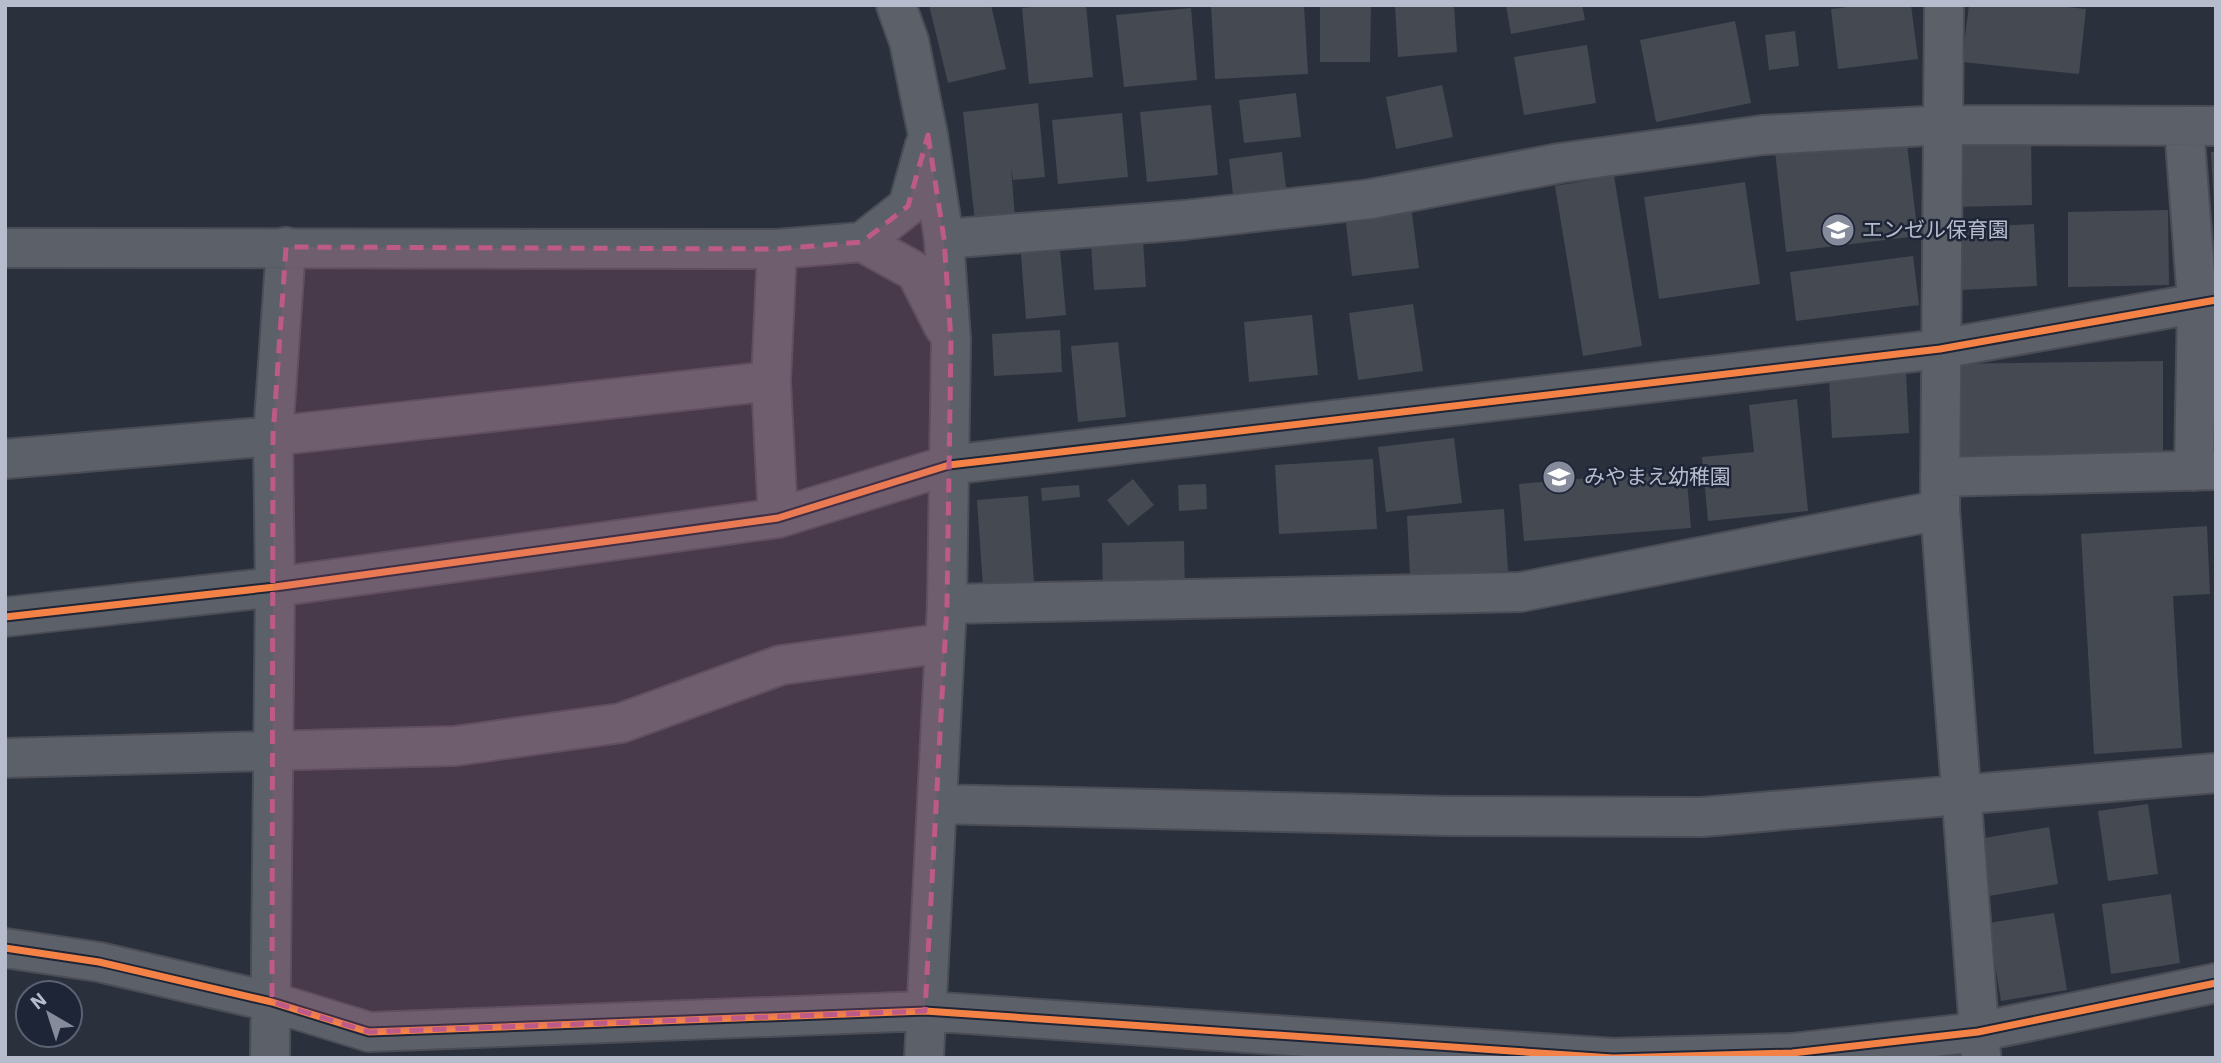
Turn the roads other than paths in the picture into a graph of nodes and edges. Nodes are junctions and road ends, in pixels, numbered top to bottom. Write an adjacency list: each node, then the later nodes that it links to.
1 (896, 5): 5 (street)
2 (1944, 5): 3 (street)
3 (1943, 125): 4 (street); 6 (street); 13 (street)
4 (2200, 126): 11 (street)
5 (928, 135): 6 (street); 7 (street)
6 (944, 239): 12 (street)
7 (862, 242): 10 (street); 12 (street)
8 (5, 247): 9 (street)
9 (286, 247): 10 (street); 15 (street)
10 (778, 249): 14 (street)
11 (2206, 300): 13 (street); 18 (street)
12 (951, 340): 17 (street)
13 (1940, 349): 17 (street); 19 (street)
14 (771, 381): 15 (street); 20 (street)
15 (273, 436): 16 (street); 21 (street)
16 (5, 459)
17 (949, 465): 20 (street); 22 (street)
18 (2205, 470): 19 (street)
19 (1940, 494): 22 (street); 28 (street)
20 (778, 518): 21 (street)
21 (275, 587): 23 (street); 25 (street)
22 (947, 604): 24 (street)
23 (5, 617)
24 (945, 643): 25 (street); 29 (street)
25 (272, 753): 26 (street); 32 (street)
26 (5, 758)
27 (2216, 774): 28 (street)
28 (1963, 795): 29 (street); 34 (street)
29 (937, 804): 33 (street)
30 (5, 948): 32 (street)
31 (2216, 983): 34 (street)
32 (272, 1002): 33 (street); 36 (street)
33 (925, 1011): 35 (street); 37 (street)
34 (1980, 1045): 35 (street)
35 (1316, 1046)
36 (270, 1058)
37 (924, 1058)

